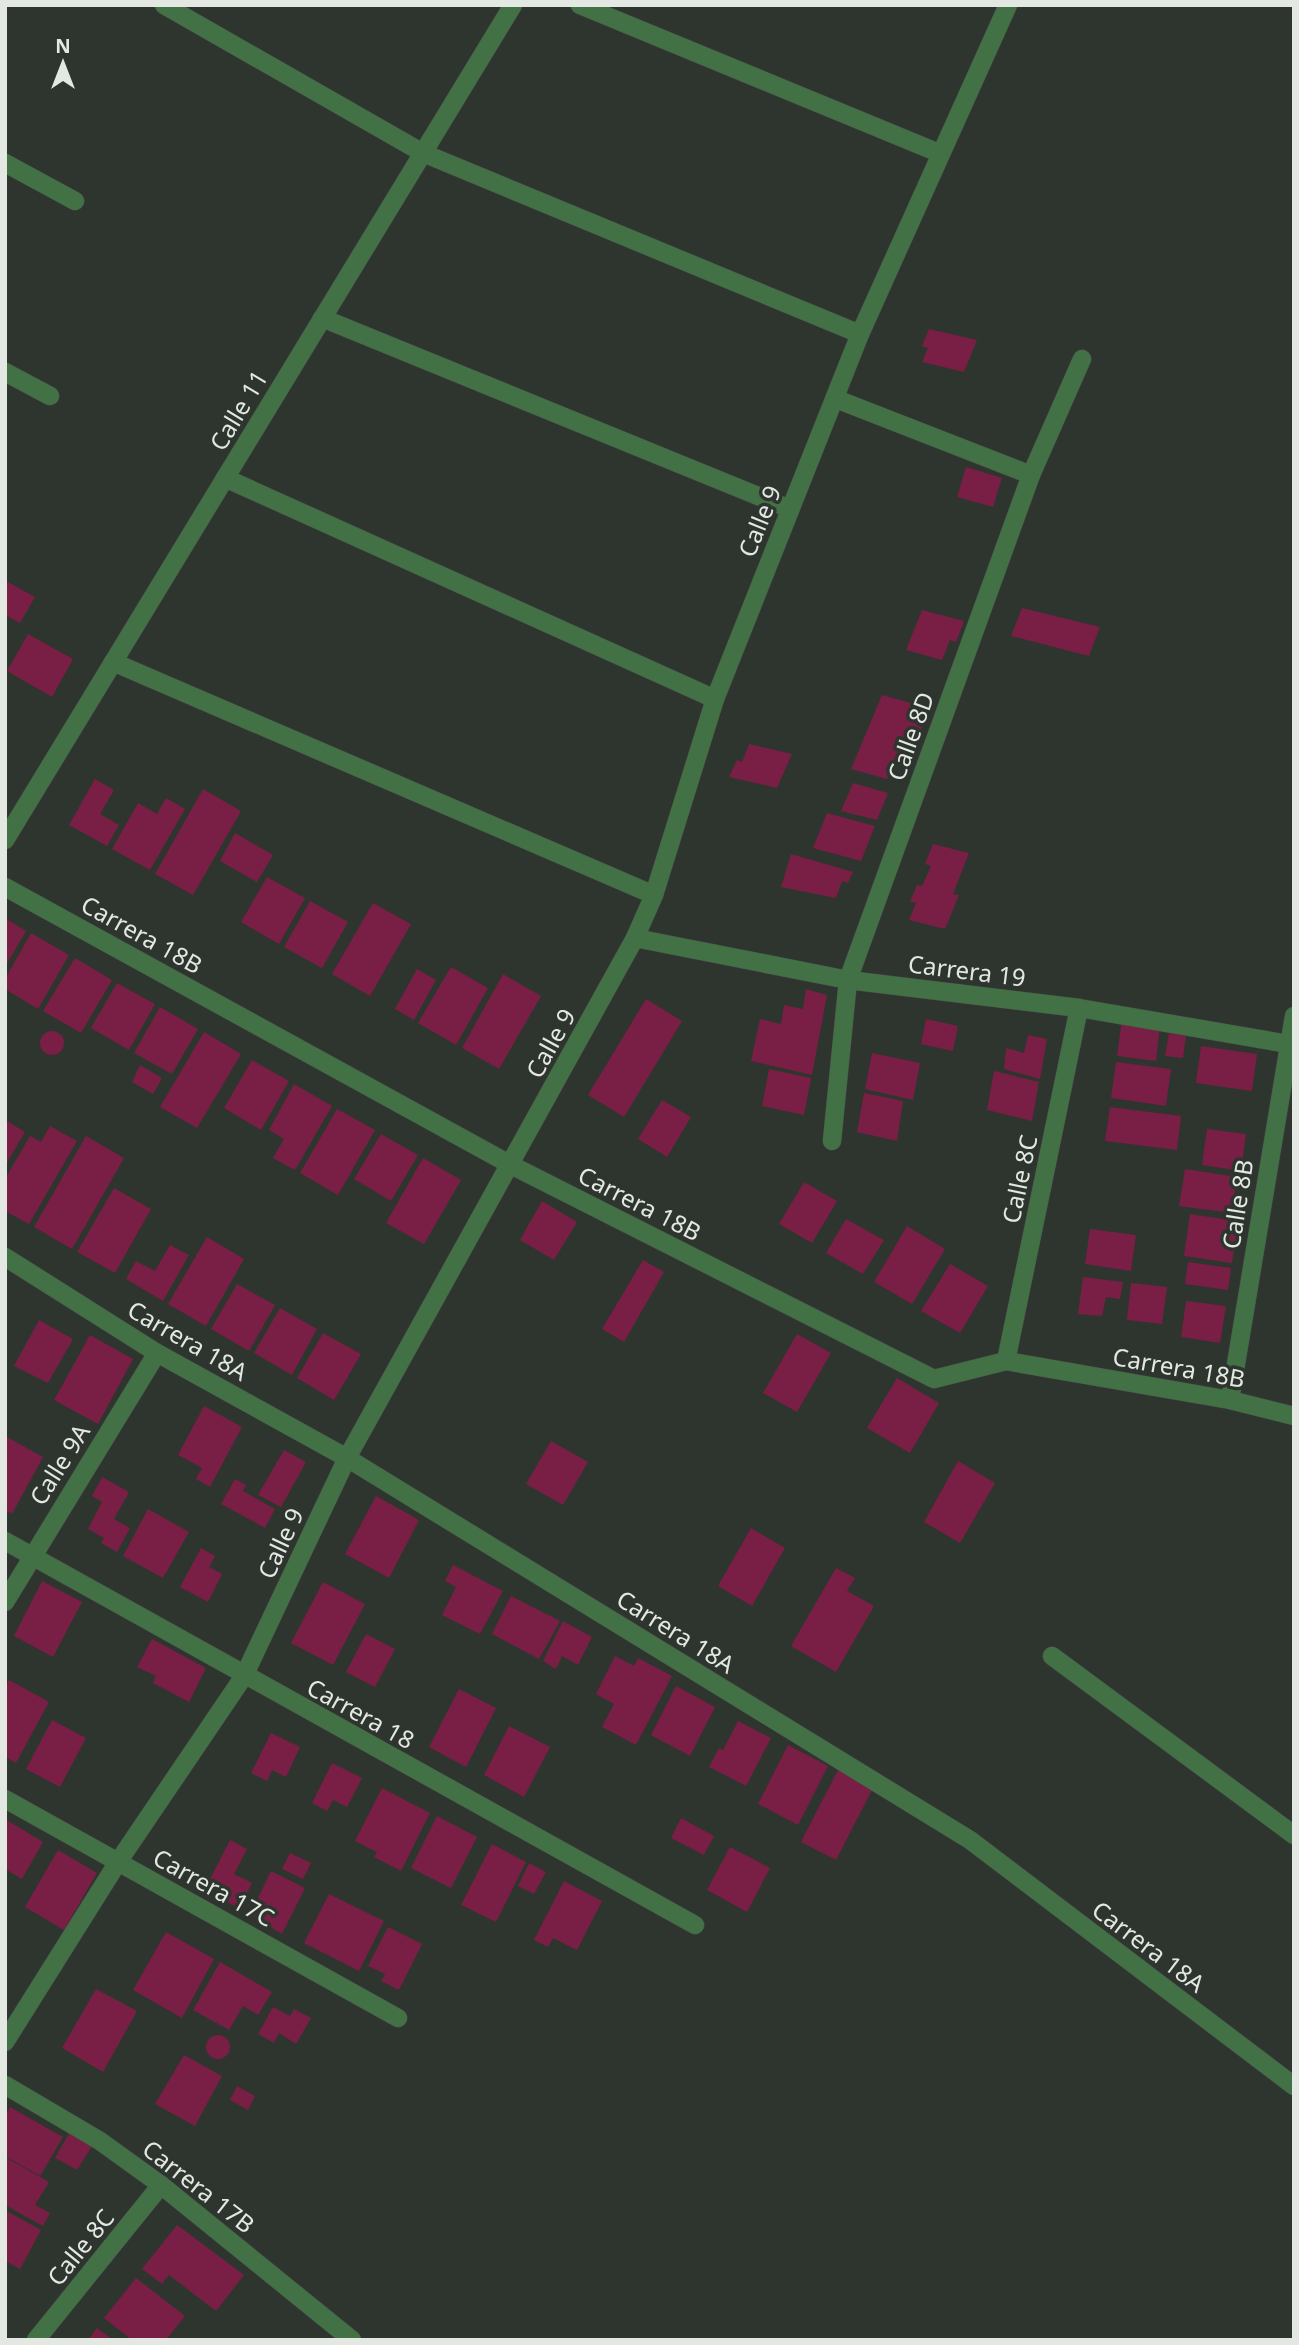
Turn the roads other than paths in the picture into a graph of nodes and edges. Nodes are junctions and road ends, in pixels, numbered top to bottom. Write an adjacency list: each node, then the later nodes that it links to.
1 (164, 5): 5 (street)
2 (513, 5): 5 (street, Calle 11)
3 (580, 5): 6 (street)
4 (1008, 5): 6 (street, Calle 9)
5 (423, 153): 9 (street, Calle 11); 10 (street)
6 (939, 153): 10 (street, Calle 9)
7 (5, 163): 8 (street)
8 (75, 201)
9 (322, 318): 16 (street, Calle 11); 17 (street)
10 (860, 334): 14 (street, Calle 9)
11 (1082, 359): 15 (street, Calle 8D)
12 (5, 372): 13 (street)
13 (50, 396)
14 (836, 399): 15 (street); 17 (street, Calle 9)
15 (1031, 475): 24 (street, Calle 8D)
16 (225, 478): 18 (street, Calle 11); 19 (street)
17 (790, 509): 19 (street, Calle 9)
18 (113, 662): 20 (street, Calle 11); 22 (street)
19 (715, 699): 22 (street, Calle 9)
20 (5, 840)
21 (5, 887): 29 (street, Carrera 18B)
22 (654, 895): 23 (street, Calle 9)
23 (635, 938): 24 (street, Carrera 19); 29 (street, Calle 9)
24 (848, 981): 25 (street, Carrera 19); 28 (street, Calle 8D)
25 (1079, 1008): 27 (street, Carrera 19); 32 (street, Calle 8C)
26 (1294, 1016): 27 (street, Calle 8B)
27 (1291, 1044): 33 (street, Calle 8B)
28 (832, 1141)
29 (511, 1165): 32 (street, Carrera 18B); 35 (street, Calle 9)
30 (5, 1257): 31 (street, Carrera 18A)
31 (157, 1353): 35 (street, Carrera 18A); 37 (street, Calle 9A)
32 (1006, 1361): 33 (street, Carrera 18B)
33 (1230, 1400): 34 (street, Carrera 18B)
34 (1294, 1416)
35 (347, 1458): 40 (street, Calle 9); 48 (street, Carrera 18A)
36 (5, 1541): 37 (street, Carrera 18)
37 (32, 1554): 38 (street, Calle 9A); 40 (street, Carrera 18)
38 (5, 1602)
39 (1052, 1656): 42 (street)
40 (244, 1676): 43 (street, Calle 9); 44 (street, Carrera 18)
41 (5, 1799): 43 (street, Carrera 17C)
42 (1294, 1835)
43 (118, 1862): 45 (street, Carrera 17C); 46 (street, Calle 9)
44 (695, 1925)
45 (398, 2018)
46 (5, 2042)
47 (5, 2085): 49 (street, Carrera 17B)
48 (1294, 2086)
49 (162, 2185): 50 (street, Carrera 17B); 51 (street, Calle 8C)
50 (342, 2336)
51 (36, 2340)

